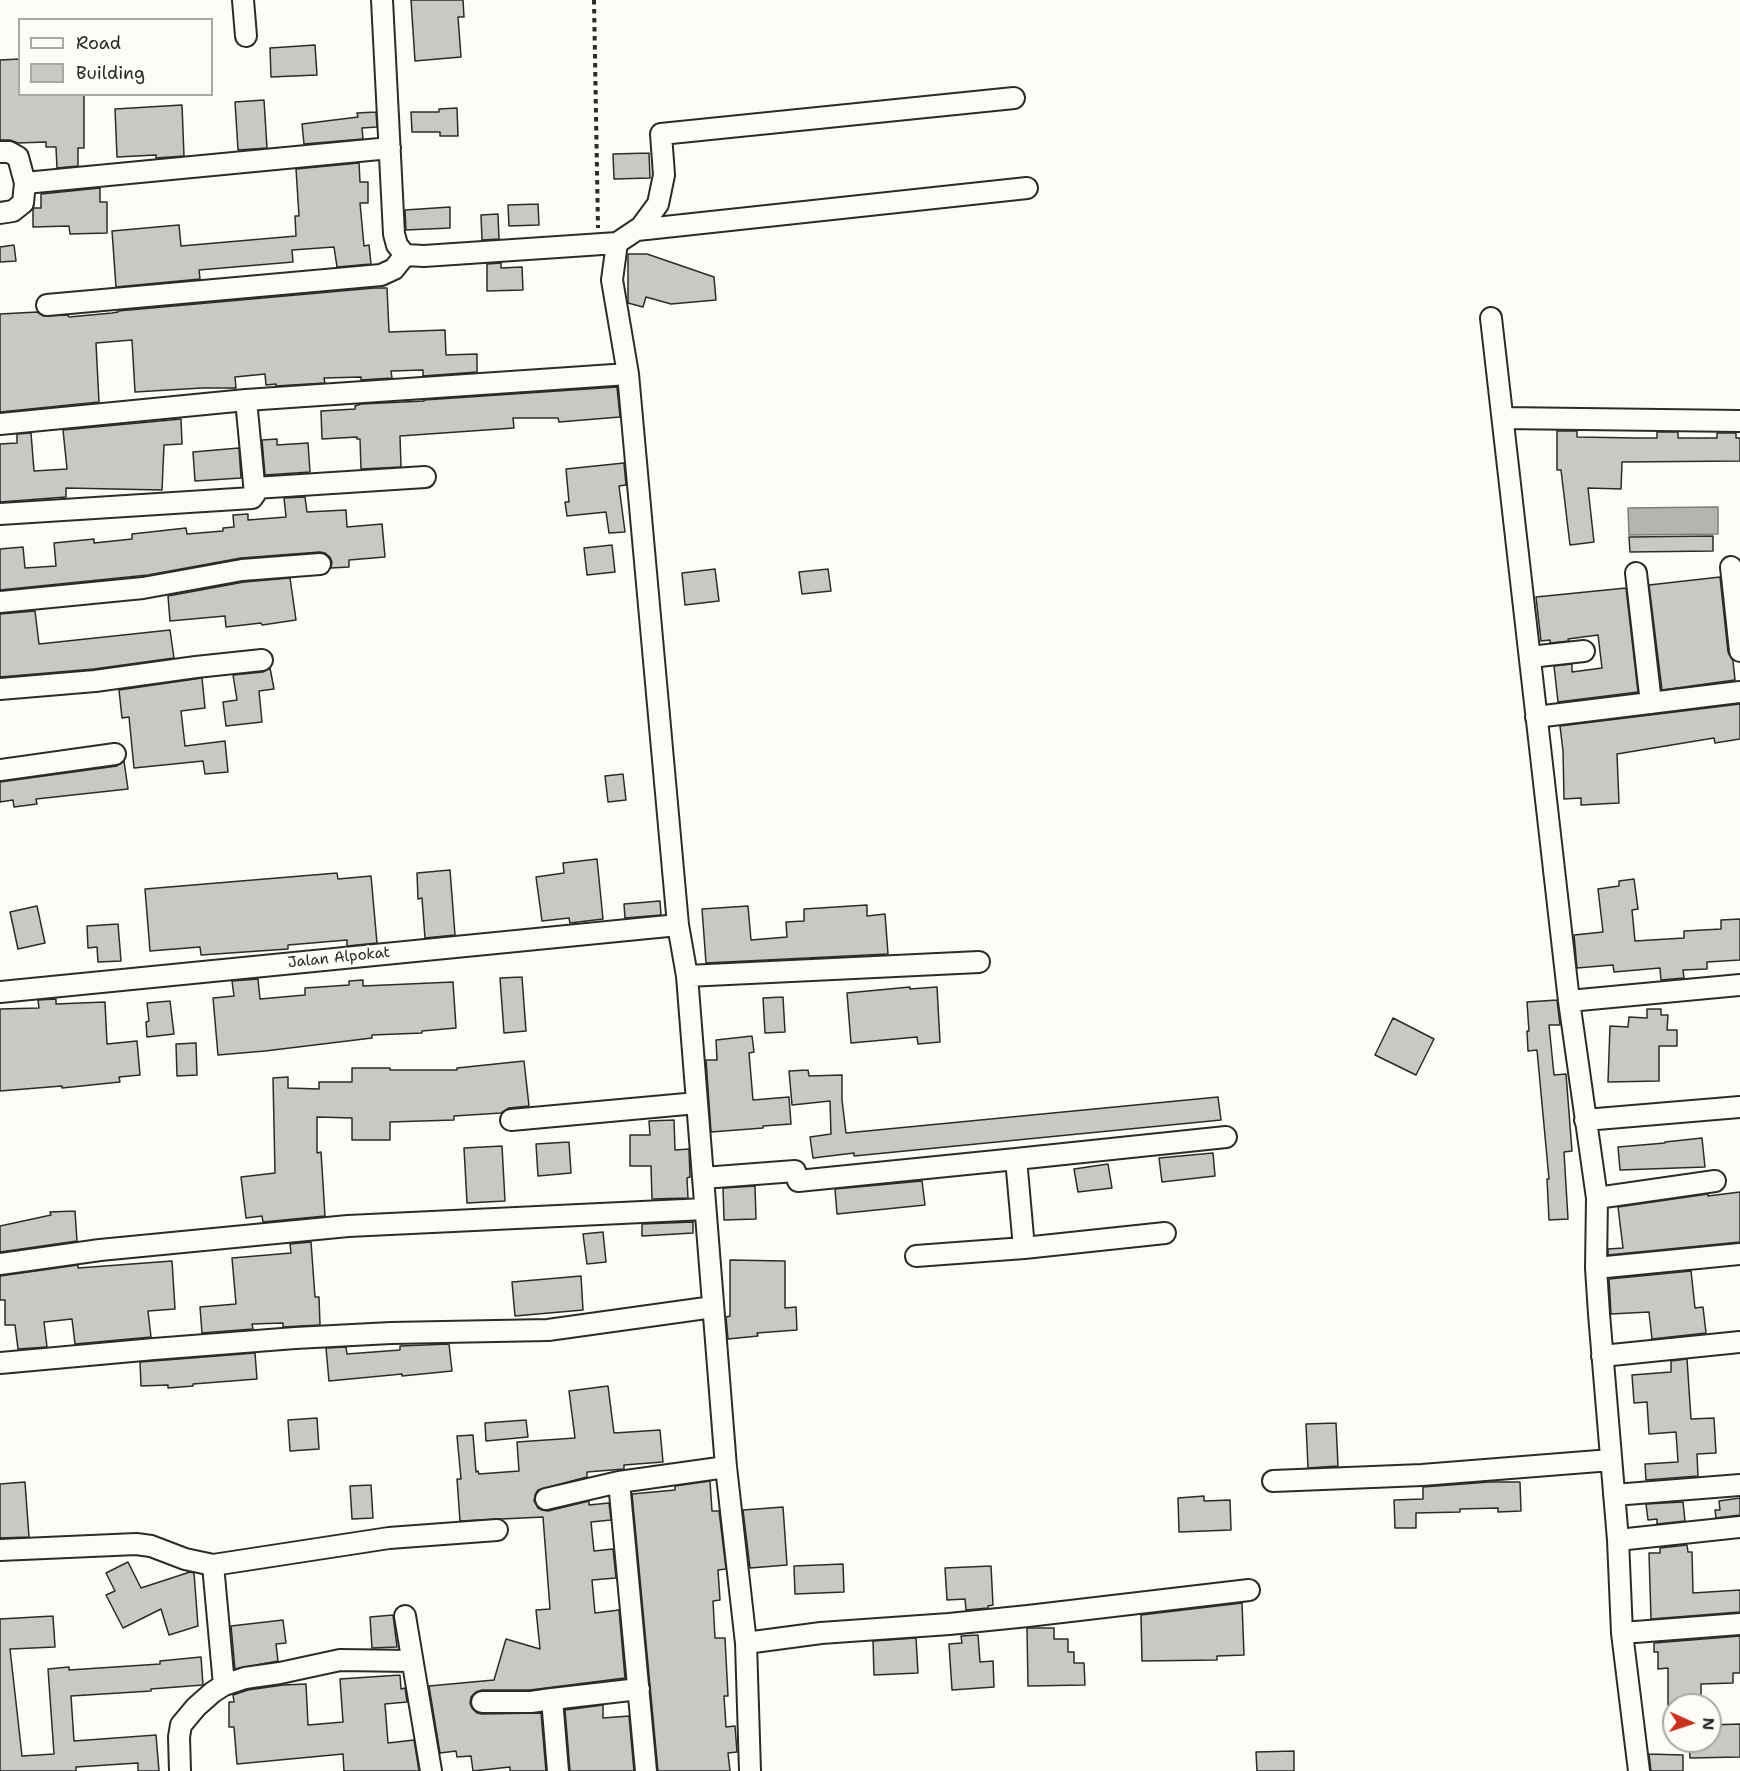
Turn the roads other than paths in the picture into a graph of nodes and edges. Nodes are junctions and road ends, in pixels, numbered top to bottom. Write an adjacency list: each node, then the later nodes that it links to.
1 (243, 0): 3 (street)
2 (382, 0): 5 (street)
3 (246, 36)
4 (1014, 98): 10 (street)
5 (390, 148): 7 (street); 12 (street)
6 (0, 152): 7 (street)
7 (25, 183): 9 (street)
8 (1027, 188): 10 (street)
9 (0, 213)
10 (637, 230): 11 (street)
11 (608, 243): 12 (street); 15 (street)
12 (405, 255): 13 (street)
13 (47, 305)
14 (1491, 318): 17 (street)
15 (628, 374): 16 (street); 37 (street)
16 (246, 400): 19 (street); 21 (street)
17 (1503, 418): 18 (street); 29 (street)
18 (1740, 421)
19 (0, 424)
20 (425, 477): 21 (street)
21 (255, 488): 22 (street)
22 (0, 514)
23 (320, 564): 26 (street)
24 (1731, 567): 28 (street)
25 (1636, 573): 33 (street)
26 (0, 602)
27 (1584, 651): 29 (street)
28 (1740, 651)
29 (1530, 657): 34 (street)
30 (262, 660): 31 (street)
31 (0, 689)
32 (1740, 692): 33 (street)
33 (1651, 703): 34 (street)
34 (1536, 717): 42 (street)
35 (115, 754): 36 (street)
36 (0, 770)
37 (678, 925): 39 (street); 41 (street, Jalan Alpokat)
38 (979, 962): 39 (street)
39 (687, 976): 43 (street)
40 (1740, 985): 42 (street)
41 (0, 992)
42 (1569, 1001): 46 (street)
43 (697, 1103): 45 (street); 49 (street)
44 (1740, 1107): 46 (street)
45 (511, 1120)
46 (1586, 1120): 51 (street)
47 (1226, 1137): 48 (street)
48 (1016, 1159): 49 (street); 54 (street)
49 (703, 1178): 52 (street)
50 (1715, 1181): 51 (street)
51 (1597, 1198): 58 (street)
52 (705, 1209): 57 (street); 59 (street)
53 (1165, 1233): 54 (street)
54 (1024, 1248): 56 (street)
55 (1740, 1254): 58 (street)
56 (916, 1256)
57 (0, 1264)
58 (1596, 1268): 61 (street)
59 (713, 1307): 62 (street); 64 (street)
60 (1740, 1342): 61 (street)
61 (1602, 1356): 63 (street)
62 (0, 1363)
63 (1611, 1460): 66 (street); 68 (street)
64 (726, 1467): 65 (street); 79 (street)
65 (619, 1482): 69 (street); 82 (street)
66 (1273, 1482)
67 (1740, 1485): 68 (street)
68 (1614, 1495): 72 (street)
69 (546, 1499)
70 (1740, 1527): 72 (street)
71 (497, 1530): 74 (street)
72 (1618, 1540): 78 (street)
73 (0, 1550): 74 (street)
74 (213, 1565): 81 (street)
75 (1249, 1590): 79 (street)
76 (405, 1617): 80 (street)
77 (1740, 1624): 78 (street)
78 (1622, 1634): 90 (street)
79 (746, 1642): 89 (street)
80 (412, 1660): 81 (street); 86 (street)
81 (224, 1685): 85 (street)
82 (639, 1689): 83 (street); 88 (street)
83 (552, 1699): 84 (street); 87 (street)
84 (482, 1702)
85 (180, 1771)
86 (431, 1771)
87 (558, 1771)
88 (646, 1771)
89 (750, 1771)
90 (1639, 1771)

